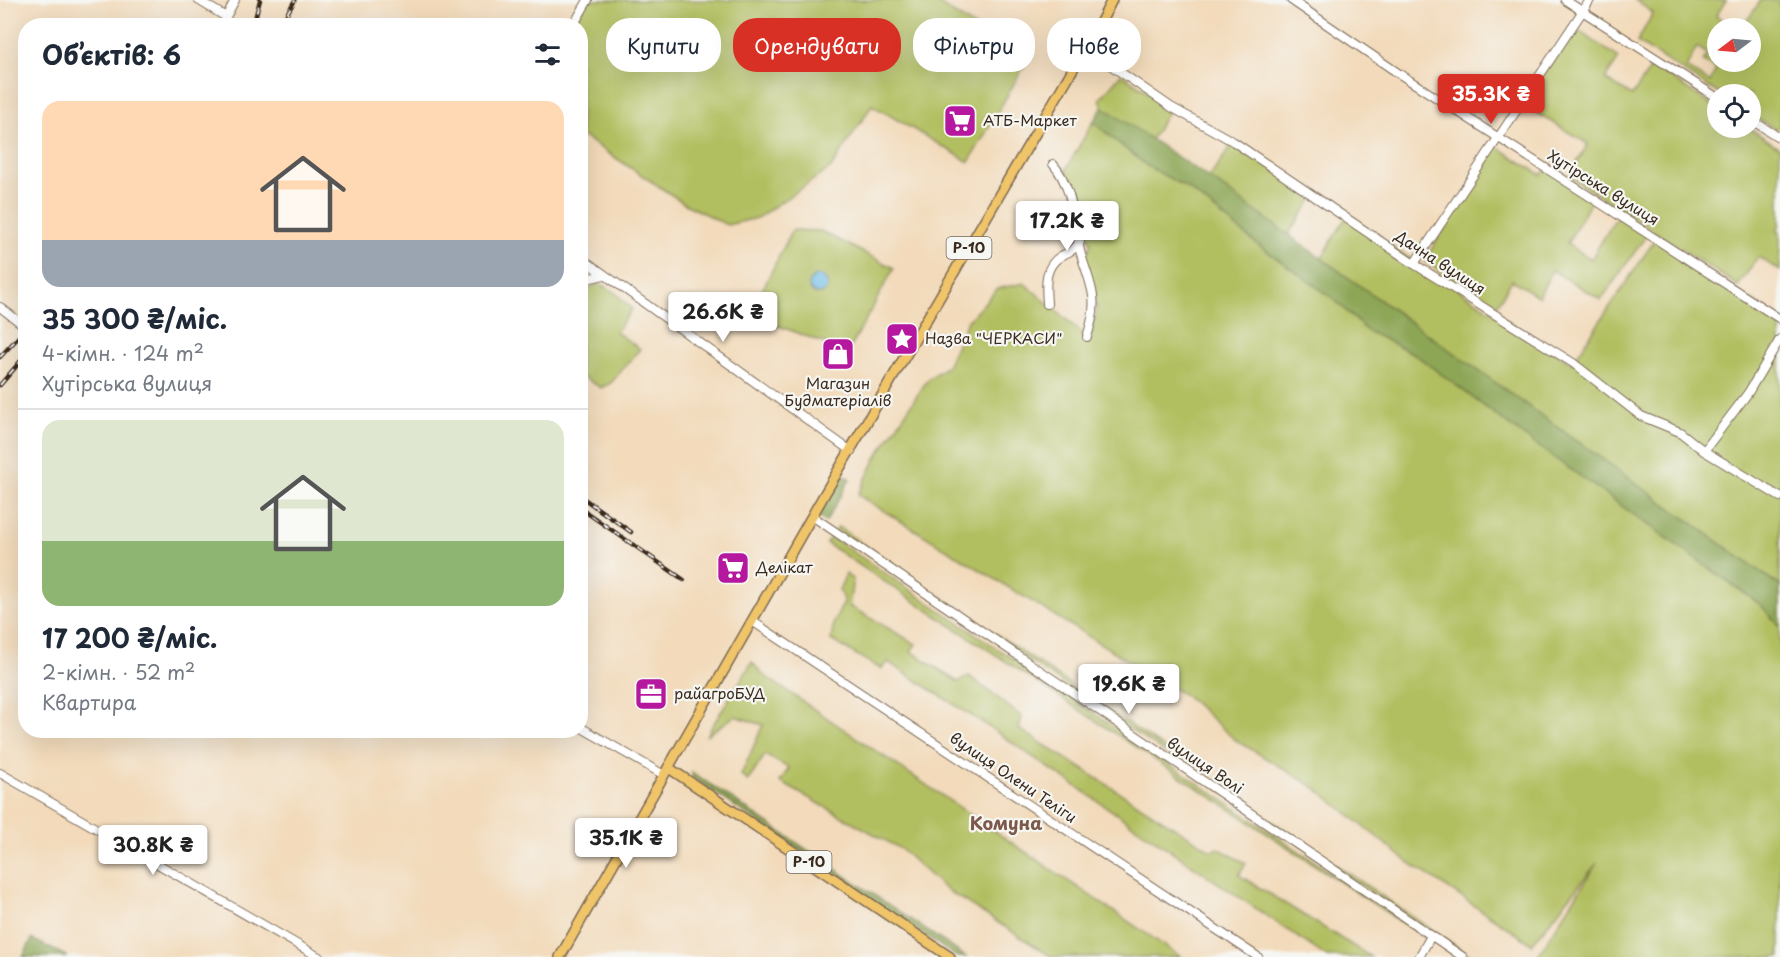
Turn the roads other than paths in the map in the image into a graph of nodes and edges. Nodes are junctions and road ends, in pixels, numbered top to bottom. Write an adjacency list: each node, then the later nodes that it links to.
1 (198, 0): 9 (street)
2 (235, 0): 10 (street)
3 (588, 0): 11 (street)
4 (1291, 0): 17 (street, Хутірська вулиця)
5 (1565, 0): 8 (street)
6 (1590, 0): 8 (street)
7 (1110, 1): 12 (main road, Р-10)
8 (1582, 12): 15 (street); 17 (street)
9 (222, 18)
10 (227, 18)
11 (578, 18)
12 (1102, 18)
13 (1071, 72): 31 (main road, Р-10)
14 (1119, 72): 22 (street, Дачна вулиця)
15 (1707, 91)
16 (1761, 126): 18 (street)
17 (1498, 137): 22 (street); 27 (street, Хутірська вулиця)
18 (1780, 138)
19 (1053, 164): 20 (street)
20 (1080, 242): 25 (street); 29 (street)
21 (588, 262): 23 (street)
22 (1414, 264): 32 (street, Дачна вулиця)
23 (604, 275): 24 (street); 31 (street)
24 (588, 279)
25 (1047, 304)
26 (0, 307): 28 (street)
27 (1780, 319)
28 (18, 321)
29 (1088, 337)
30 (1780, 339): 32 (street)
31 (851, 451): 34 (main road, Р-10)
32 (1704, 451): 33 (street, Дачна вулиця)
33 (1780, 497)
34 (812, 516): 35 (main road, Р-10); 39 (street, вулиця Волі)
35 (753, 621): 37 (main road, Р-10); 43 (street, вулиця Олени Теліги)
36 (588, 731): 37 (street)
37 (667, 771): 41 (main road); 42 (main road, Р-10)
38 (0, 773): 40 (street)
39 (1431, 936): 44 (street); 45 (street, вулиця Волі)
40 (319, 957)
41 (560, 957)
42 (950, 957)
43 (1258, 957)
44 (1419, 957)
45 (1463, 957)

